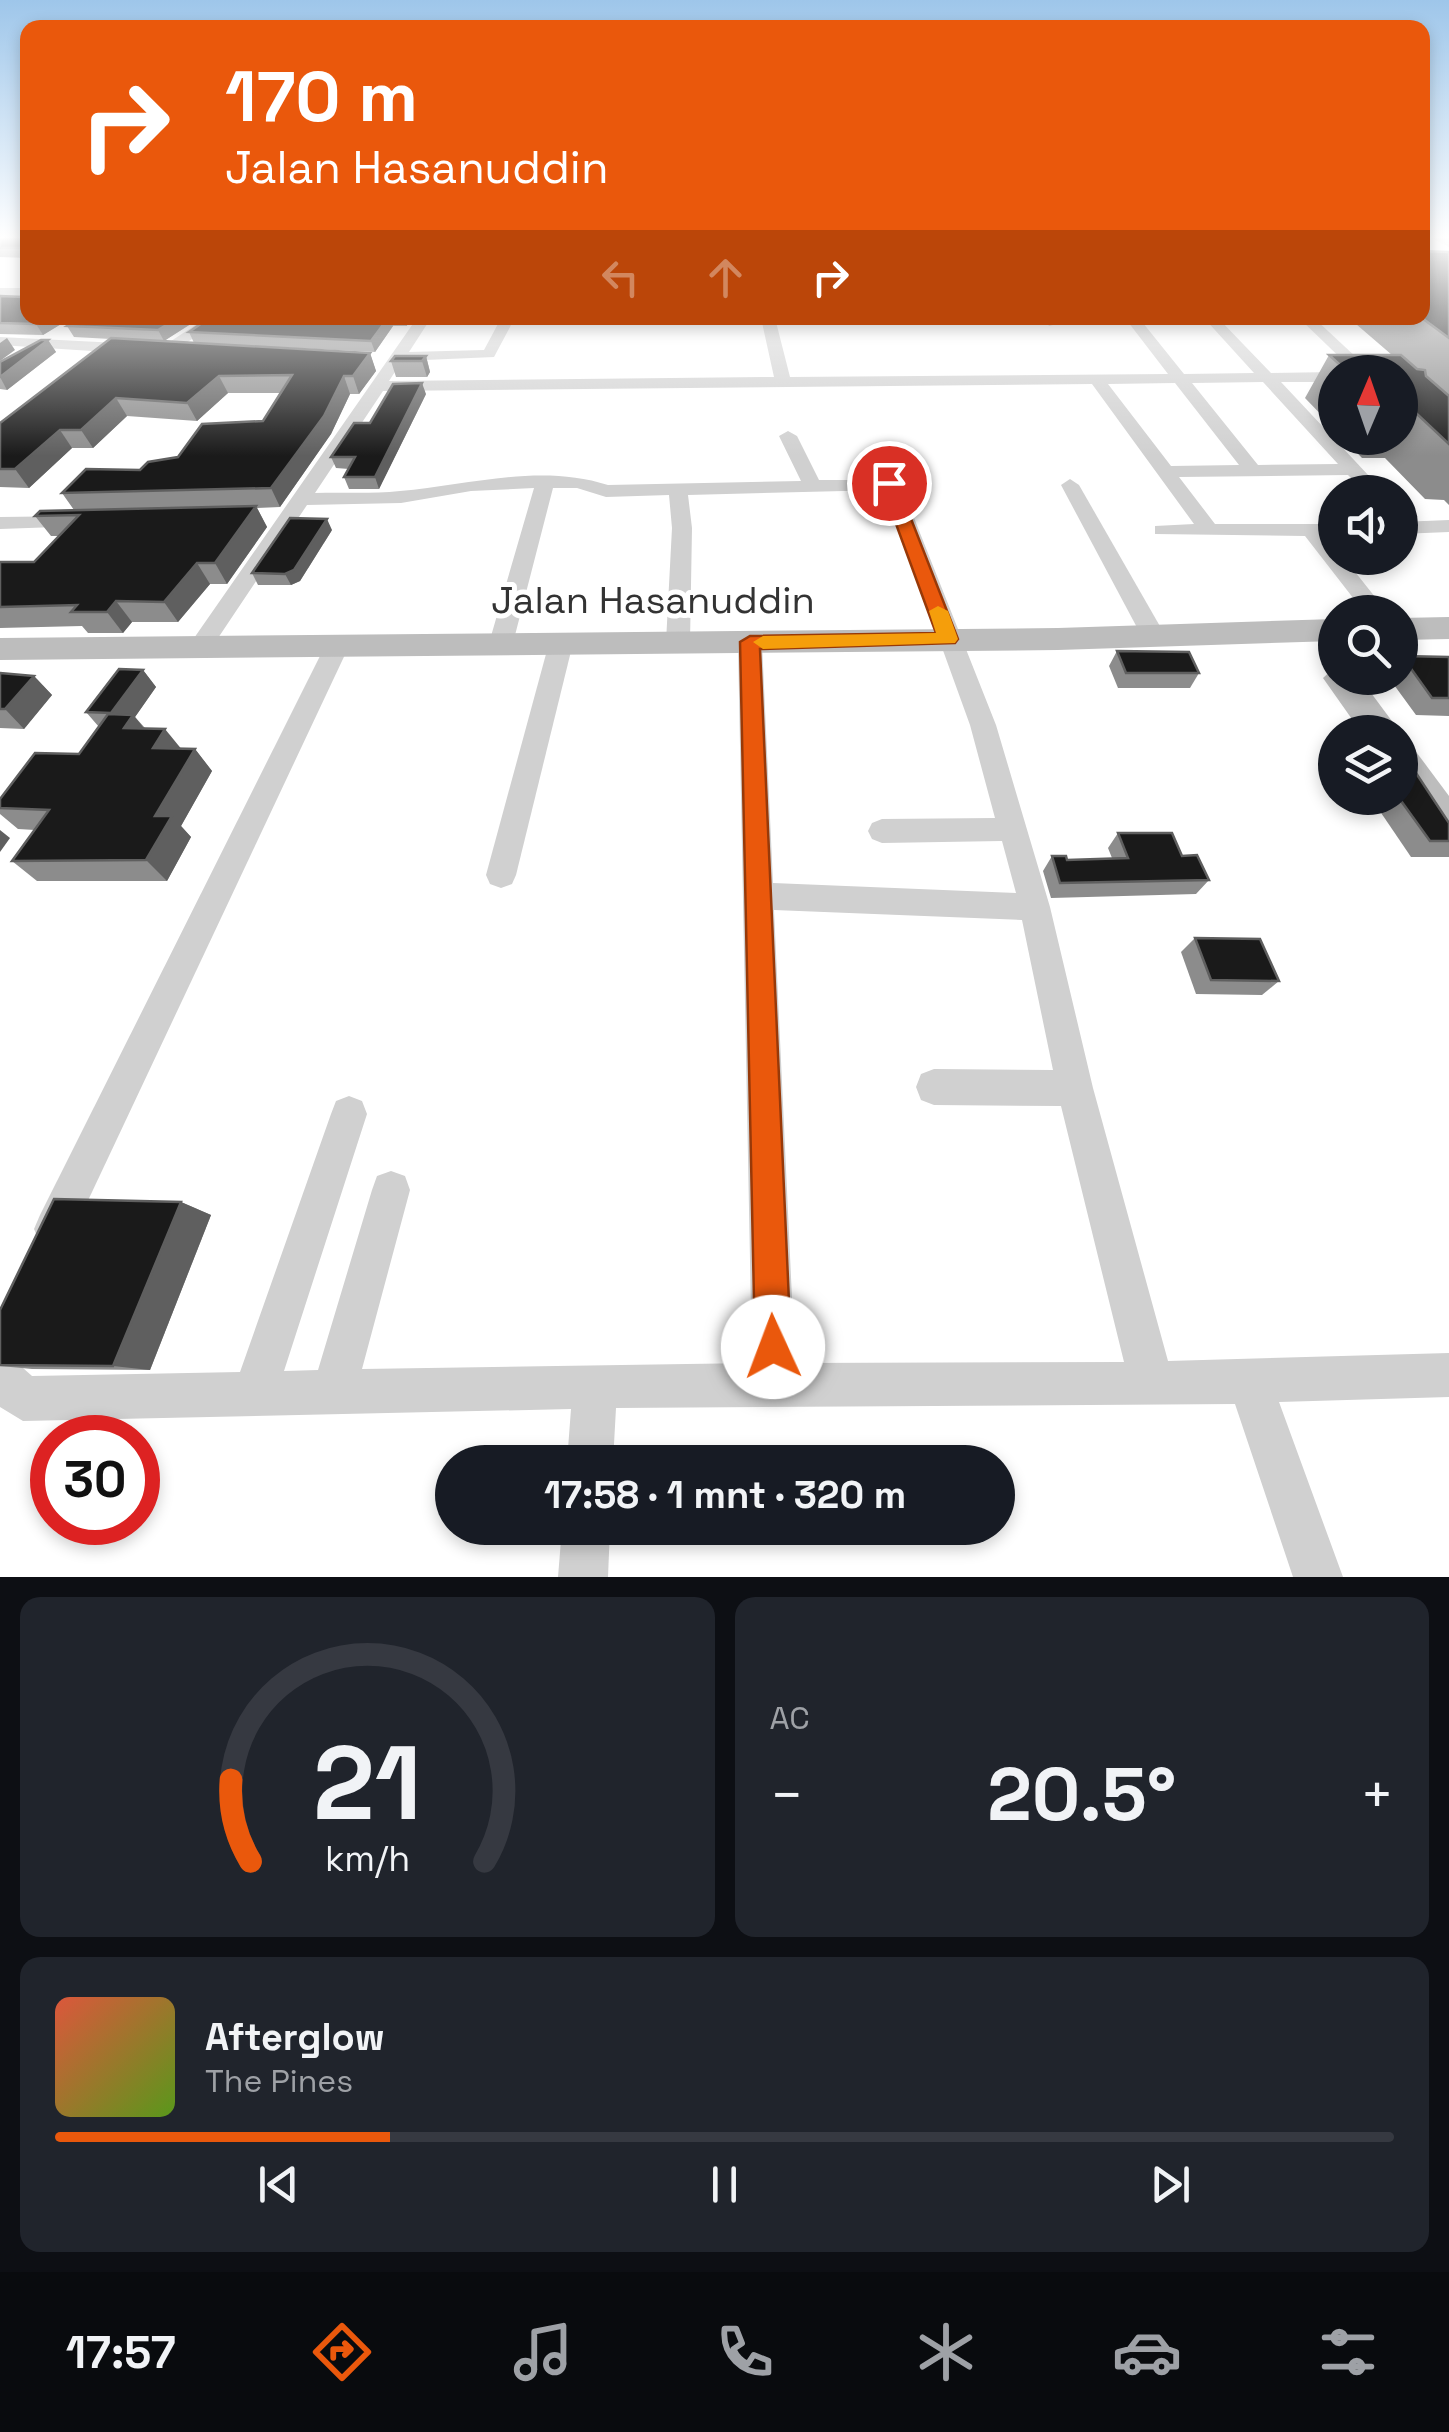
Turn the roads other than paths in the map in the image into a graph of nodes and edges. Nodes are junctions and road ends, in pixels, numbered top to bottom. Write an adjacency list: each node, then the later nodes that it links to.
1 (204, 325): 11 (street)
2 (418, 325): 14 (street)
3 (504, 325): 14 (street)
4 (770, 325): 20 (street)
5 (1137, 325): 17 (street)
6 (1218, 325): 18 (street)
7 (1314, 325): 13 (street)
8 (72, 326): 10 (street)
9 (0, 341): 10 (street)
10 (44, 343): 11 (street); 15 (street)
11 (167, 350): 12 (street)
12 (198, 352)
13 (1346, 355)
14 (388, 359): 21 (street)
15 (14, 362)
16 (1318, 377): 18 (street)
17 (1177, 378): 18 (street); 19 (street); 24 (street)
18 (1270, 378): 23 (street)
19 (1096, 379): 20 (street); 25 (street)
20 (783, 382): 21 (street)
21 (375, 386): 31 (street)
22 (788, 436): 28 (street)
23 (1352, 470): 24 (street); 26 (street)
24 (1253, 471): 25 (street)
25 (1166, 472): 38 (street)
26 (1357, 475)
27 (545, 482): 30 (street); 31 (street); 47 (street)
28 (812, 484): 30 (street); 44 (street)
29 (1070, 486): 43 (street)
30 (678, 490): 45 (street)
31 (293, 508): 32 (street); 50 (street)
32 (265, 517)
33 (97, 521): 34 (street)
34 (0, 523)
35 (1418, 525): 36 (street)
36 (1449, 526)
37 (1162, 530): 38 (street)
38 (1209, 530): 39 (street)
39 (1318, 530)
40 (1449, 628): 41 (main road)
41 (1418, 629)
42 (1318, 630): 43 (main road, Jalan Hasanuddin)
43 (1153, 636): 44 (main road, Jalan Hasanuddin)
44 (948, 639): 46 (main road, Jalan Hasanuddin); 54 (street)
45 (678, 642): 46 (main road, Jalan Hasanuddin); 48 (main road, Jalan Hasanuddin)
46 (750, 642): 57 (street)
47 (501, 643): 48 (main road, Jalan Hasanuddin); 49 (main road, Jalan Hasanuddin)
48 (561, 643): 56 (street)
49 (338, 644): 50 (main road, Jalan Hasanuddin); 63 (street)
50 (200, 647): 51 (main road, Jalan Hasanuddin)
51 (0, 650)
52 (1418, 784): 53 (main road)
53 (1449, 827)
54 (1013, 829): 55 (street); 58 (street)
55 (882, 830)
56 (501, 875)
57 (758, 896): 58 (street); 67 (street)
58 (1034, 907): 60 (street)
59 (934, 1087): 60 (street)
60 (1074, 1088): 68 (street)
61 (349, 1114): 71 (street)
62 (392, 1190): 70 (street)
63 (38, 1262)
64 (2, 1346): 71 (street)
65 (1449, 1375): 66 (street)
66 (1250, 1382): 68 (street); 75 (street)
67 (774, 1384): 68 (street); 69 (street)
68 (1152, 1384)
69 (595, 1386): 70 (street); 72 (street)
70 (334, 1390): 71 (street)
71 (255, 1392)
72 (591, 1445)
73 (585, 1545): 74 (street)
74 (582, 1577)
75 (1318, 1577)

